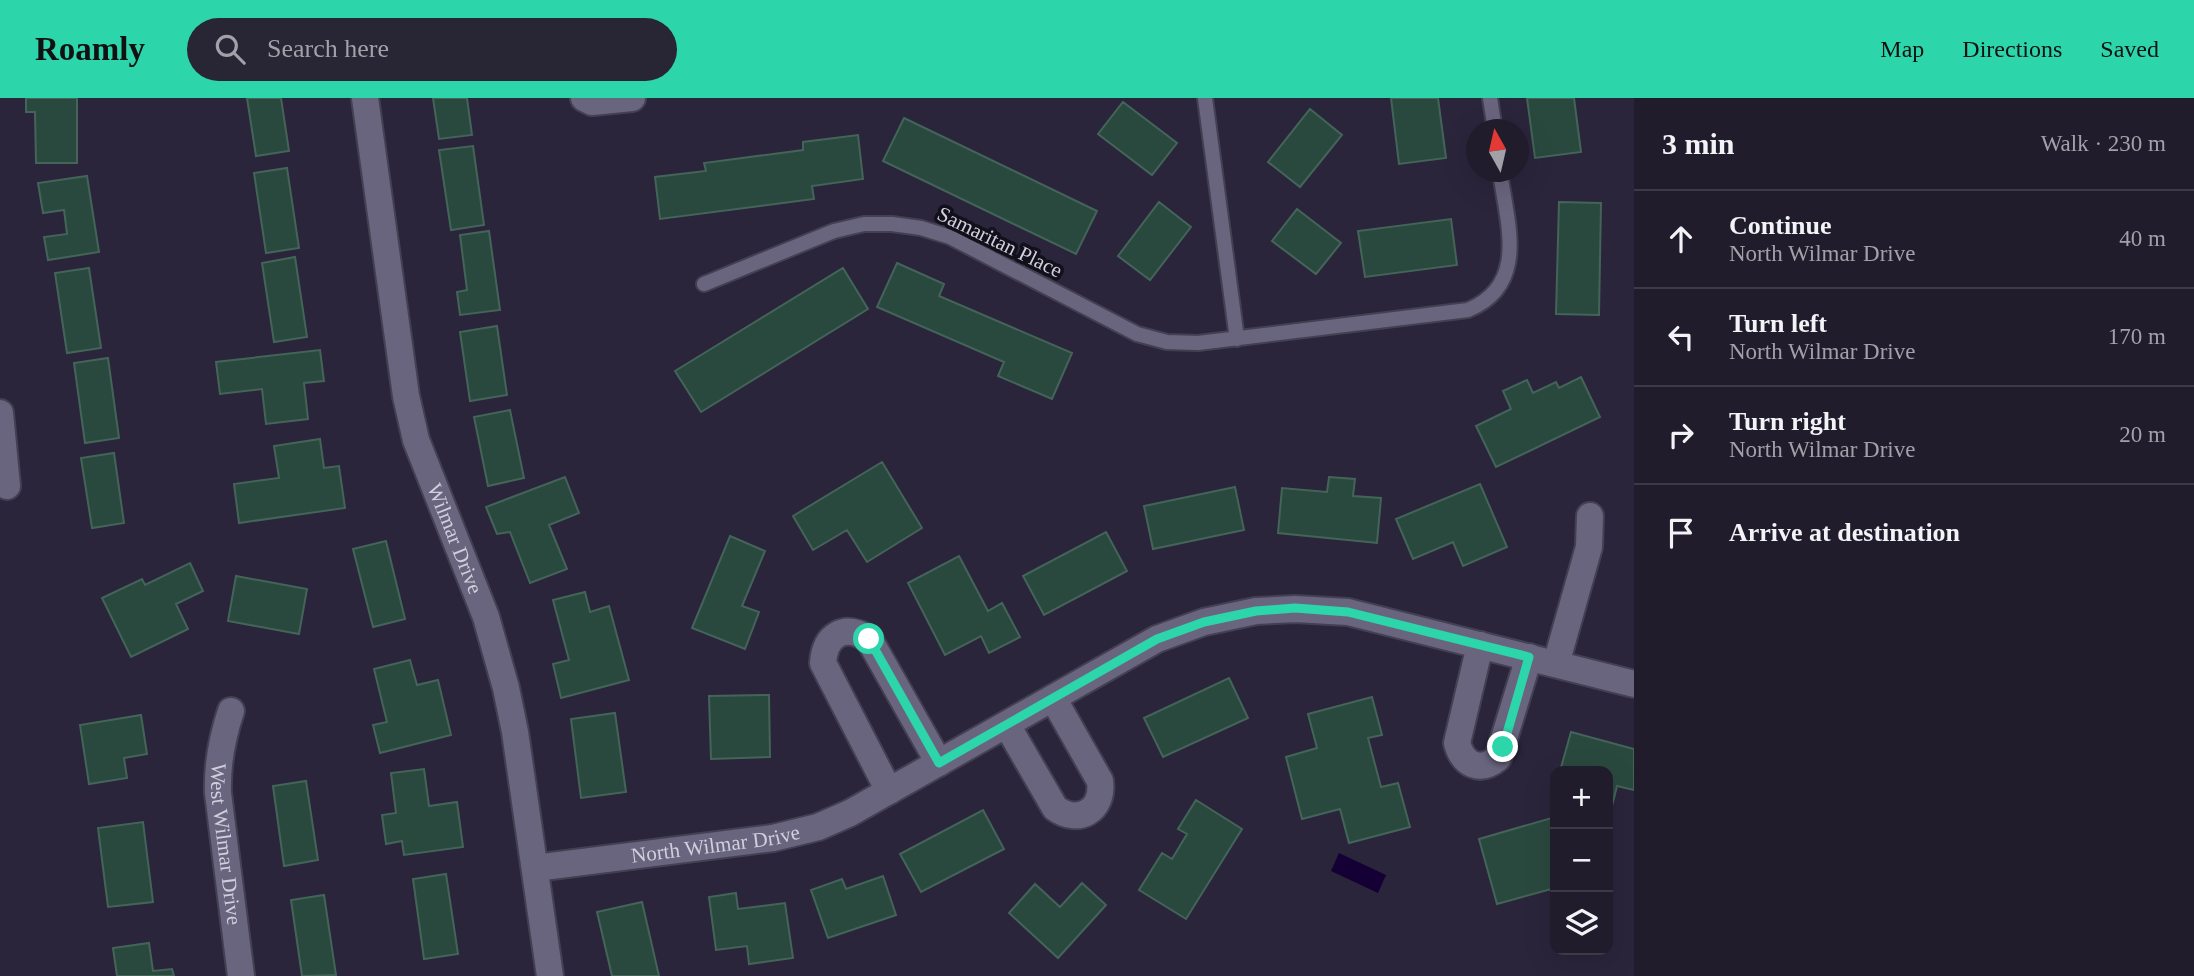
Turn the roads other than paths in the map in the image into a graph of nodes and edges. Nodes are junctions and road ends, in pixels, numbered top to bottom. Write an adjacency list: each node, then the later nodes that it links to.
1 (365, 98): 22 (street, Wilmar Drive)
2 (584, 98): 3 (street)
3 (632, 98)
4 (1205, 98): 9 (lane)
5 (1490, 98): 6 (lane)
6 (1493, 119)
7 (1501, 182): 9 (lane, Samaritan Place)
8 (704, 284): 9 (lane, Samaritan Place)
9 (1237, 339)
10 (0, 413): 11 (street)
11 (7, 486)
12 (1590, 516): 15 (street)
13 (1480, 645): 14 (street, North Wilmar Drive); 14 (street); 17 (street, North Wilmar Drive)
14 (1529, 657): 15 (street, North Wilmar Drive)
15 (1556, 664): 16 (street, North Wilmar Drive)
16 (1634, 684)
17 (1053, 698): 19 (street, North Wilmar Drive); 19 (street)
18 (231, 711): 23 (street, West Wilmar Drive)
19 (1007, 725): 20 (street, North Wilmar Drive)
20 (939, 763): 21 (street, North Wilmar Drive); 21 (street)
21 (889, 791): 22 (street, North Wilmar Drive)
22 (535, 868): 24 (street, Wilmar Drive)
23 (241, 976)
24 (550, 976)

